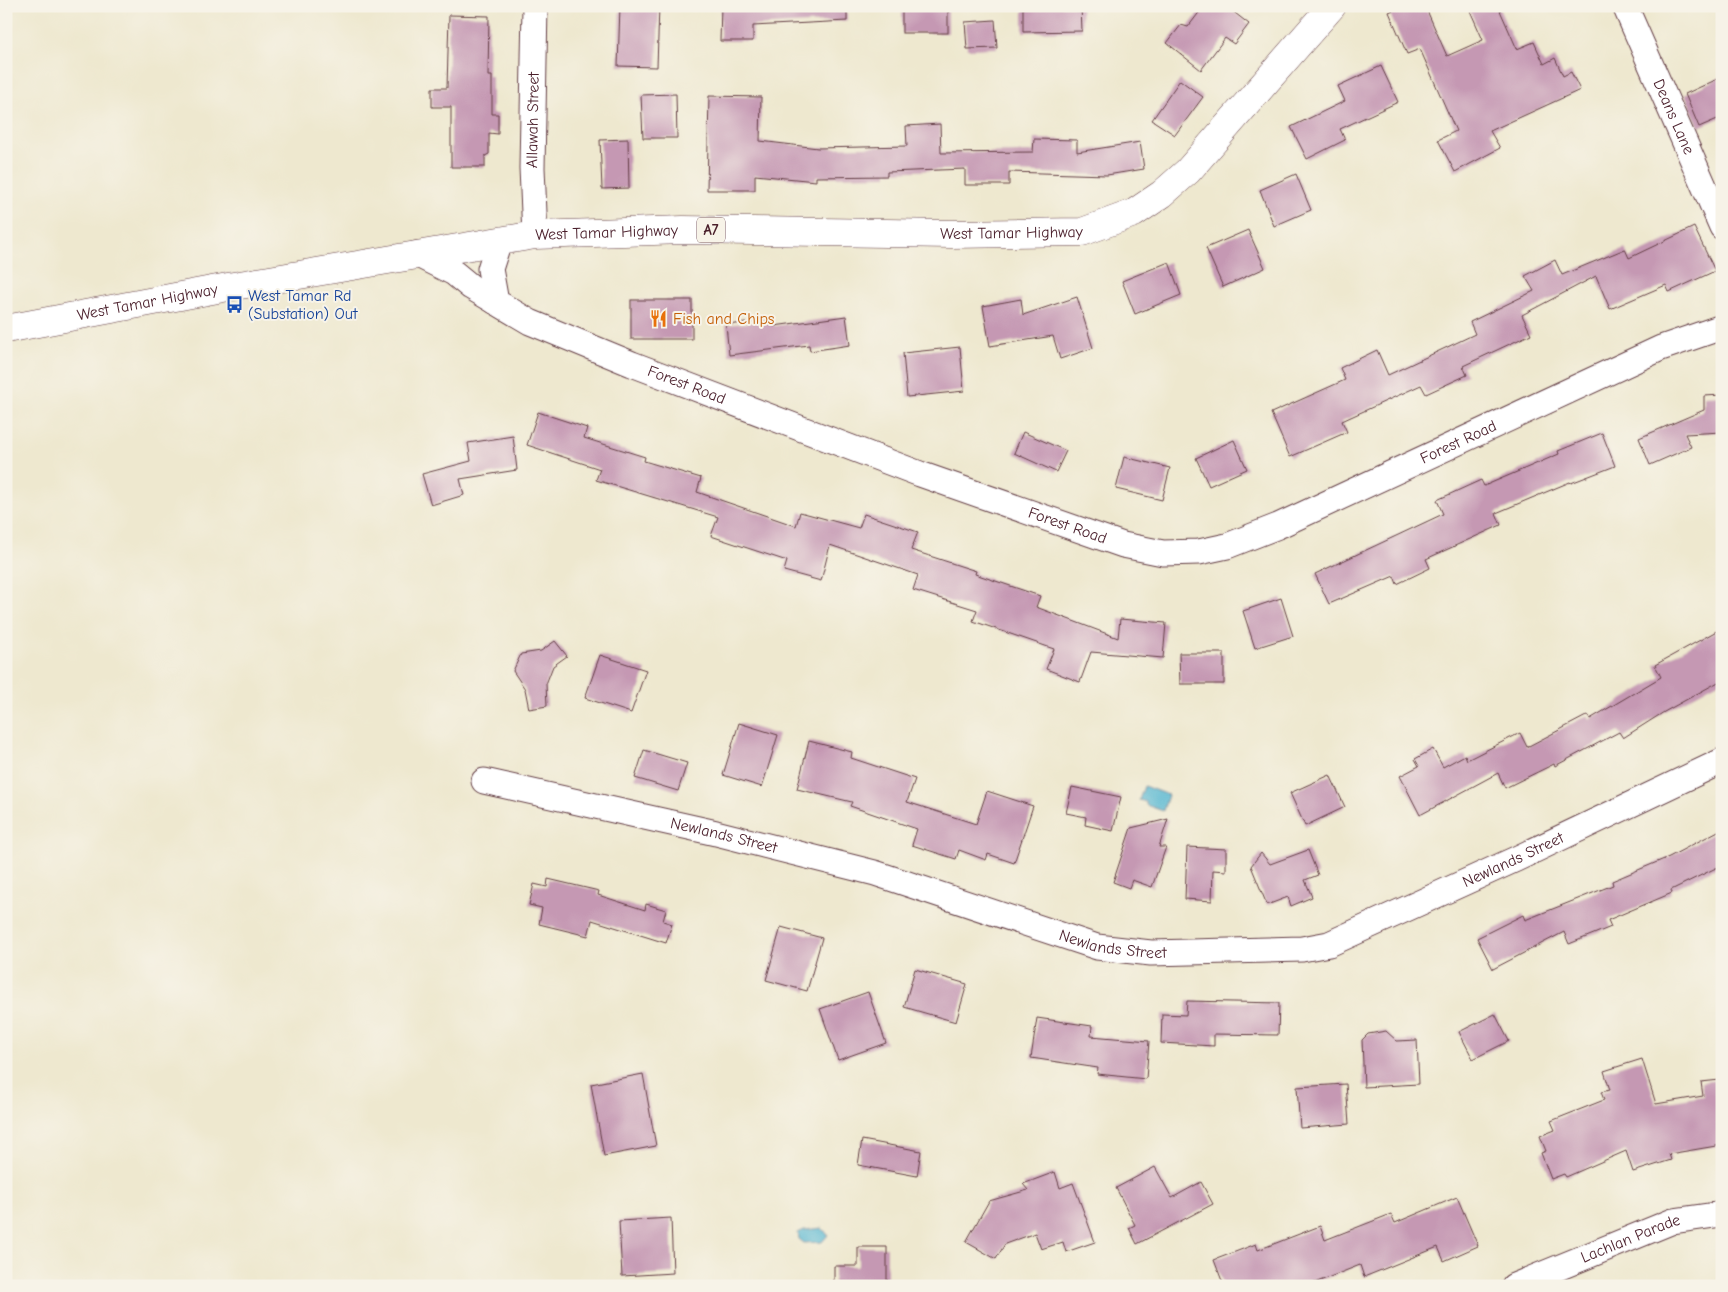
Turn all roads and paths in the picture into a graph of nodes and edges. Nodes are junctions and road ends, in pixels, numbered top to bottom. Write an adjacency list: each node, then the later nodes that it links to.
1 (535, 6): 5 (street, Allawah Street)
2 (1332, 6): 5 (highway, West Tamar Highway / A7)
3 (1625, 6): 4 (street, Deans Lane)
4 (1722, 227)
5 (535, 235): 6 (highway, West Tamar Highway / A7)
6 (499, 241): 7 (highway, West Tamar Highway / A7); 8 (street)
7 (416, 254): 8 (street, Forest Road); 10 (highway, West Tamar Highway / A7)
8 (496, 302): 9 (street, Forest Road)
9 (1722, 327)
10 (6, 328)
11 (1722, 761): 12 (street, Newlands Street)
12 (484, 781)
13 (1722, 1214): 14 (street, Lachlan Parade)
14 (1514, 1286)

